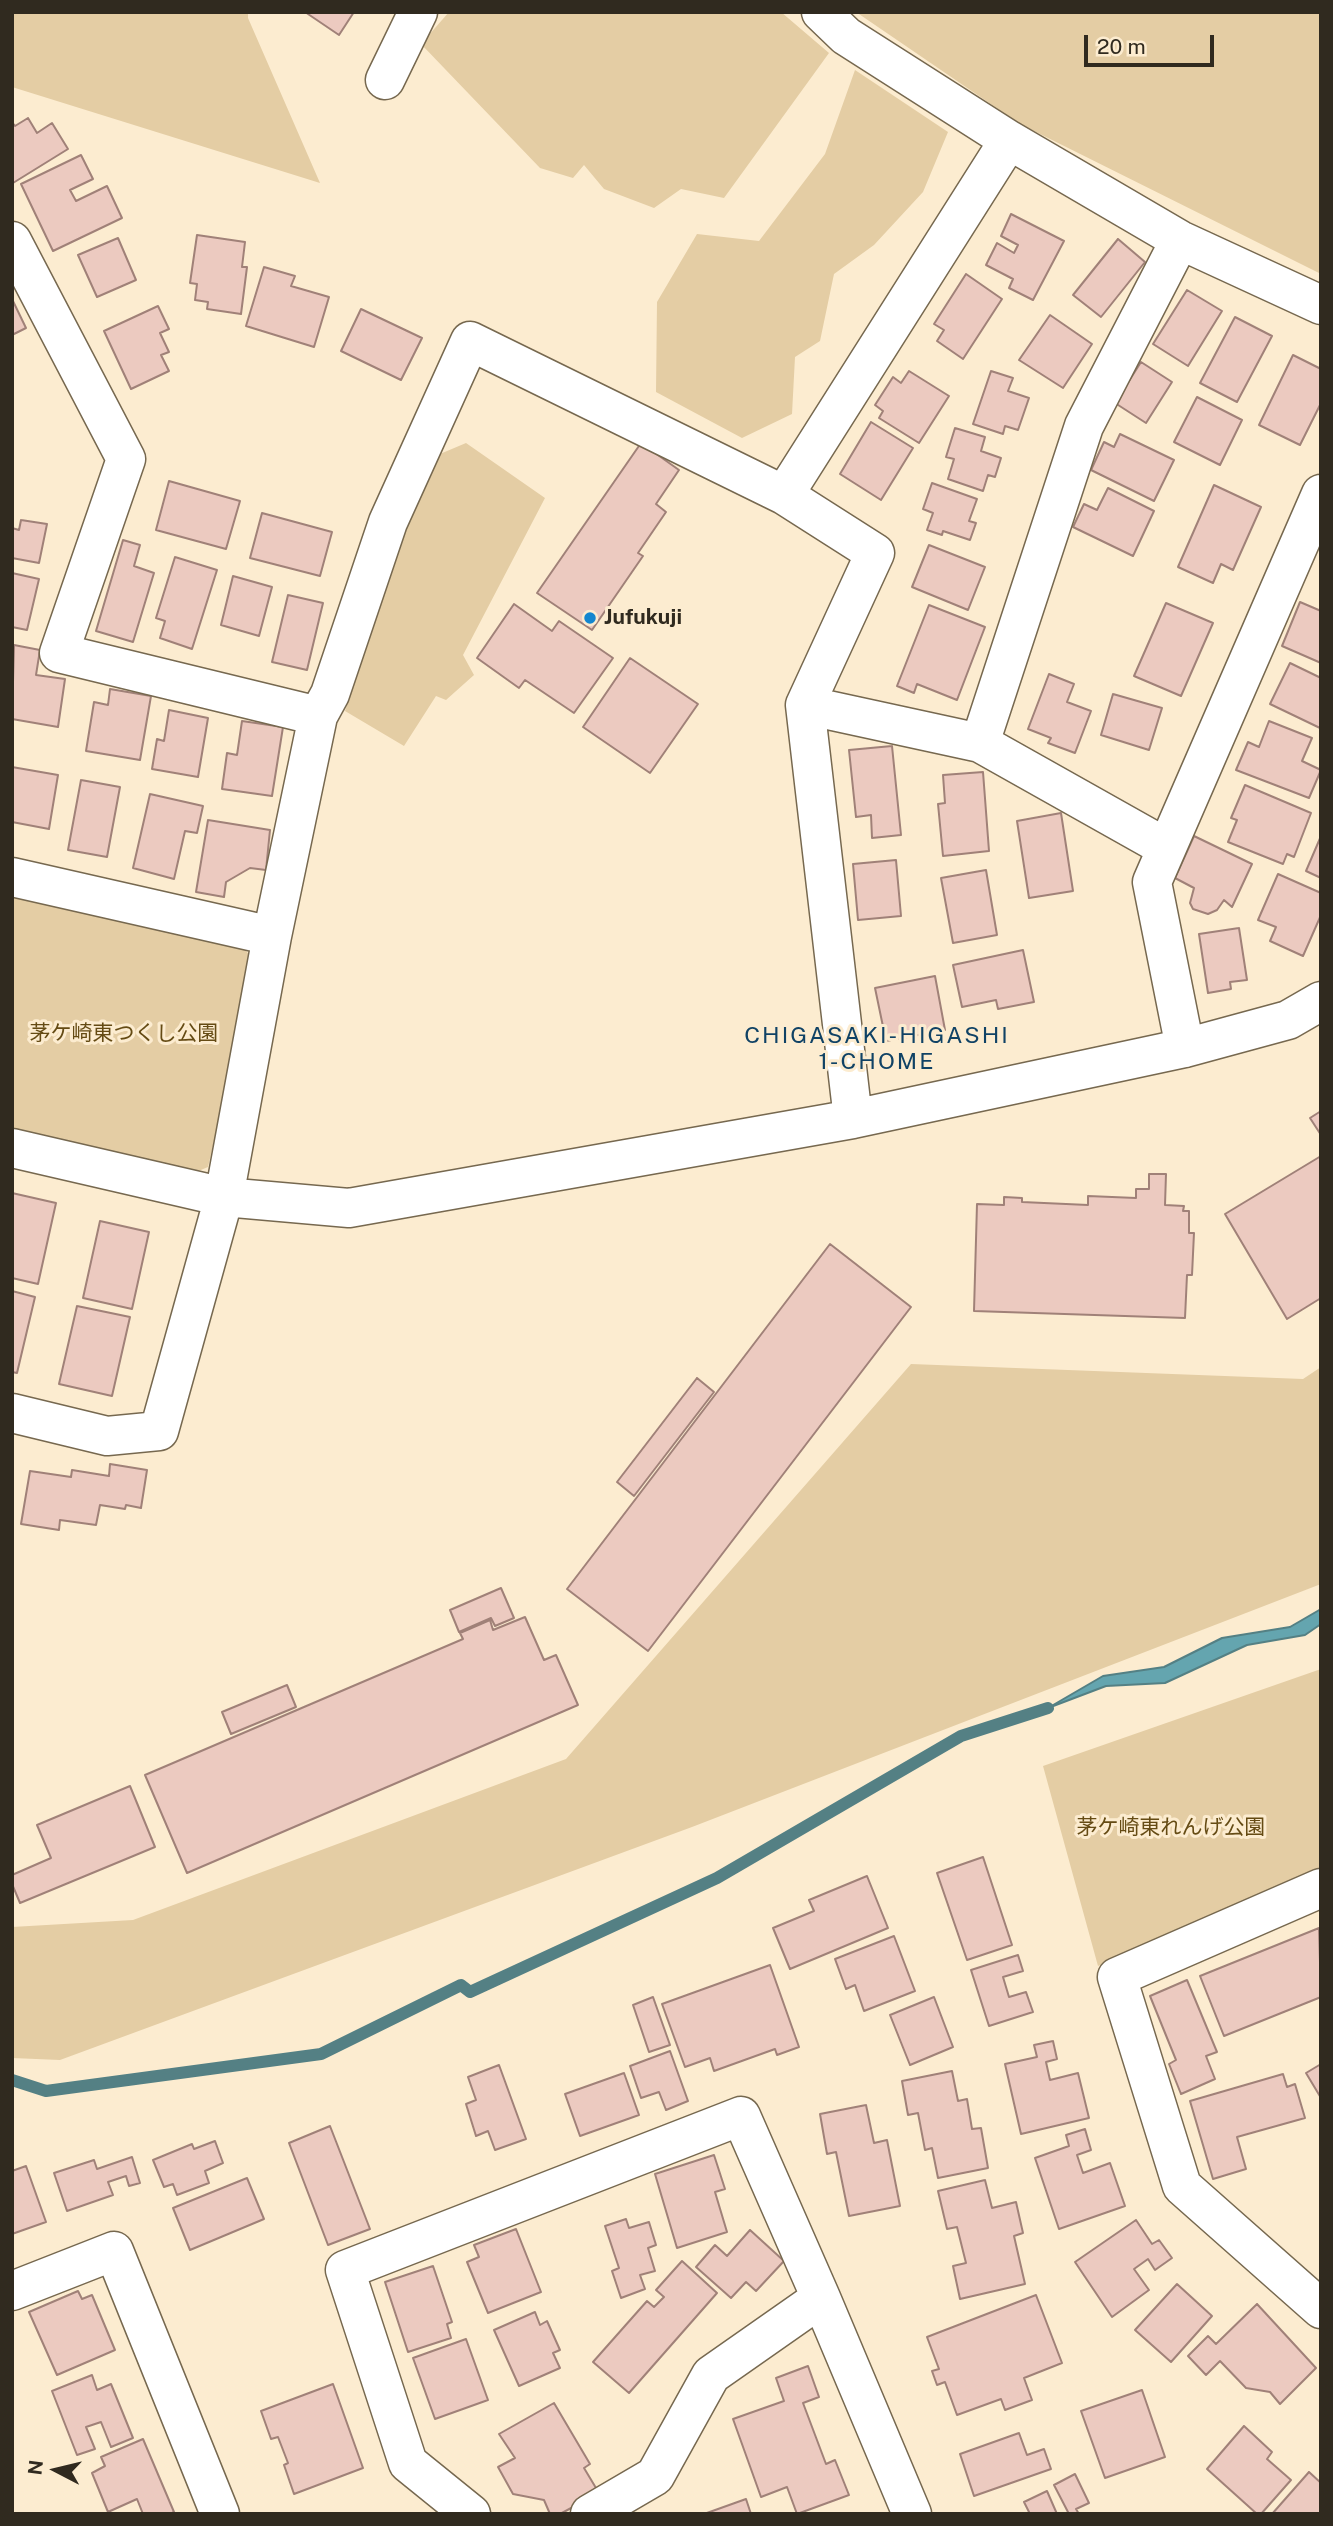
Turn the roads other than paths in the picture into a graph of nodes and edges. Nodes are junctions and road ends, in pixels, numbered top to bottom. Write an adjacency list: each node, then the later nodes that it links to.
1 (418, 12): 3 (street)
2 (821, 12): 4 (street)
3 (385, 80)
4 (1009, 140): 5 (street); 9 (street)
5 (1180, 240): 7 (street); 12 (street)
6 (12, 241): 11 (street)
7 (1321, 305)
8 (1321, 494): 13 (street)
9 (784, 495): 10 (street); 11 (street)
10 (805, 705): 12 (street); 18 (street)
11 (318, 716): 15 (street)
12 (980, 743): 13 (street)
13 (1165, 847): 17 (street)
14 (12, 877): 15 (street)
15 (272, 936): 20 (street)
16 (1321, 1001): 17 (street)
17 (1185, 1048): 18 (street)
18 (853, 1119): 20 (street)
19 (12, 1148): 20 (street)
20 (224, 1197): 21 (street)
21 (12, 1413)
22 (1321, 1888): 25 (street)
23 (12, 2291): 26 (street)
24 (821, 2298): 27 (street); 28 (street); 29 (street)
25 (1321, 2309)
26 (220, 2514)
27 (471, 2514)
28 (590, 2514)
29 (912, 2514)

